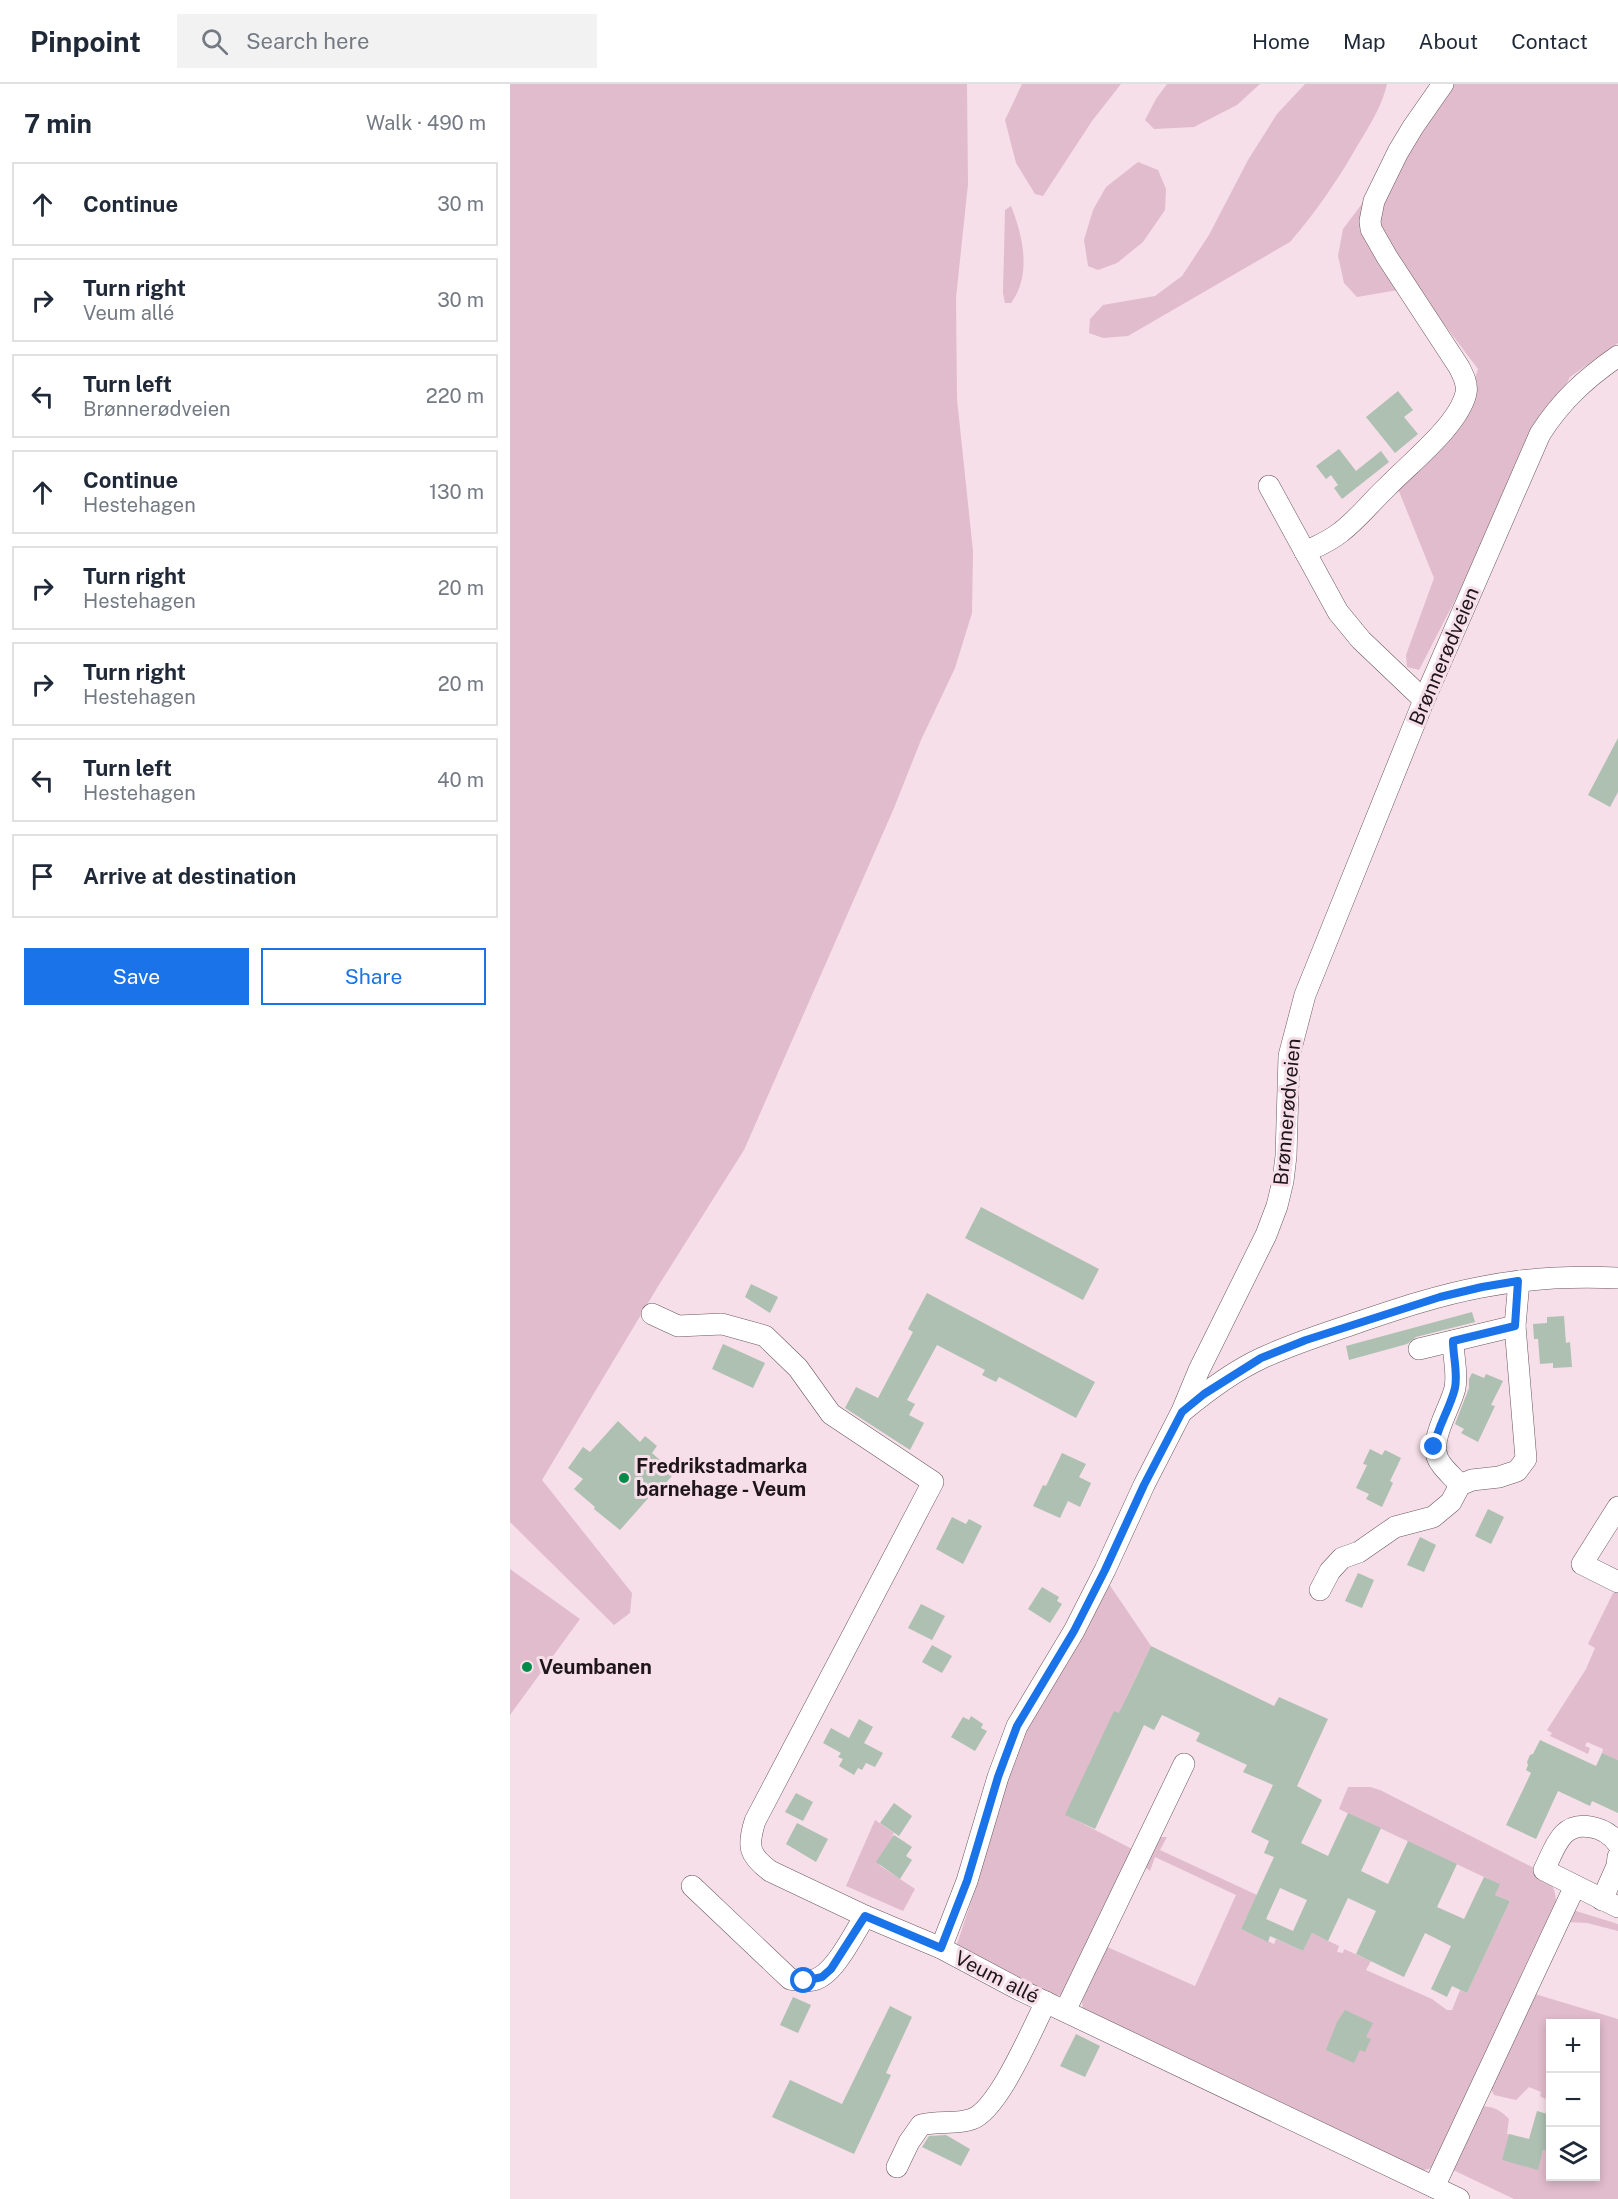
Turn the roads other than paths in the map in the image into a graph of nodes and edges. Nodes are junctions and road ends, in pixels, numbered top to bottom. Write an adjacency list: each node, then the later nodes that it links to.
1 (1443, 84): 4 (street)
2 (1618, 356): 5 (street, Brønnerødveien)
3 (1269, 486): 4 (street)
4 (1305, 552): 5 (street)
5 (1424, 700): 12 (street, Brønnerødveien)
6 (1618, 1278): 7 (street)
7 (1518, 1281): 9 (street); 12 (street)
8 (652, 1314): 23 (street, Veum allé)
9 (1515, 1326): 10 (street); 13 (street)
10 (1453, 1341): 11 (street); 13 (street)
11 (1419, 1349)
12 (1182, 1412): 24 (street, Brønnerødveien)
13 (1460, 1485): 16 (street)
14 (1618, 1507): 15 (street)
15 (1618, 1582)
16 (1320, 1590)
17 (1184, 1764): 25 (street)
18 (1618, 1844): 21 (street)
19 (1618, 1857): 22 (street)
20 (692, 1886): 23 (street)
21 (1575, 1886): 22 (street); 27 (street)
22 (1610, 1903)
23 (865, 1916): 24 (street, Veum allé)
24 (941, 1948): 25 (street, Veum allé)
25 (1056, 2007): 26 (street); 27 (street, Veum allé)
26 (897, 2167)
27 (1434, 2187): 28 (street, Veum allé)
28 (1459, 2199)

